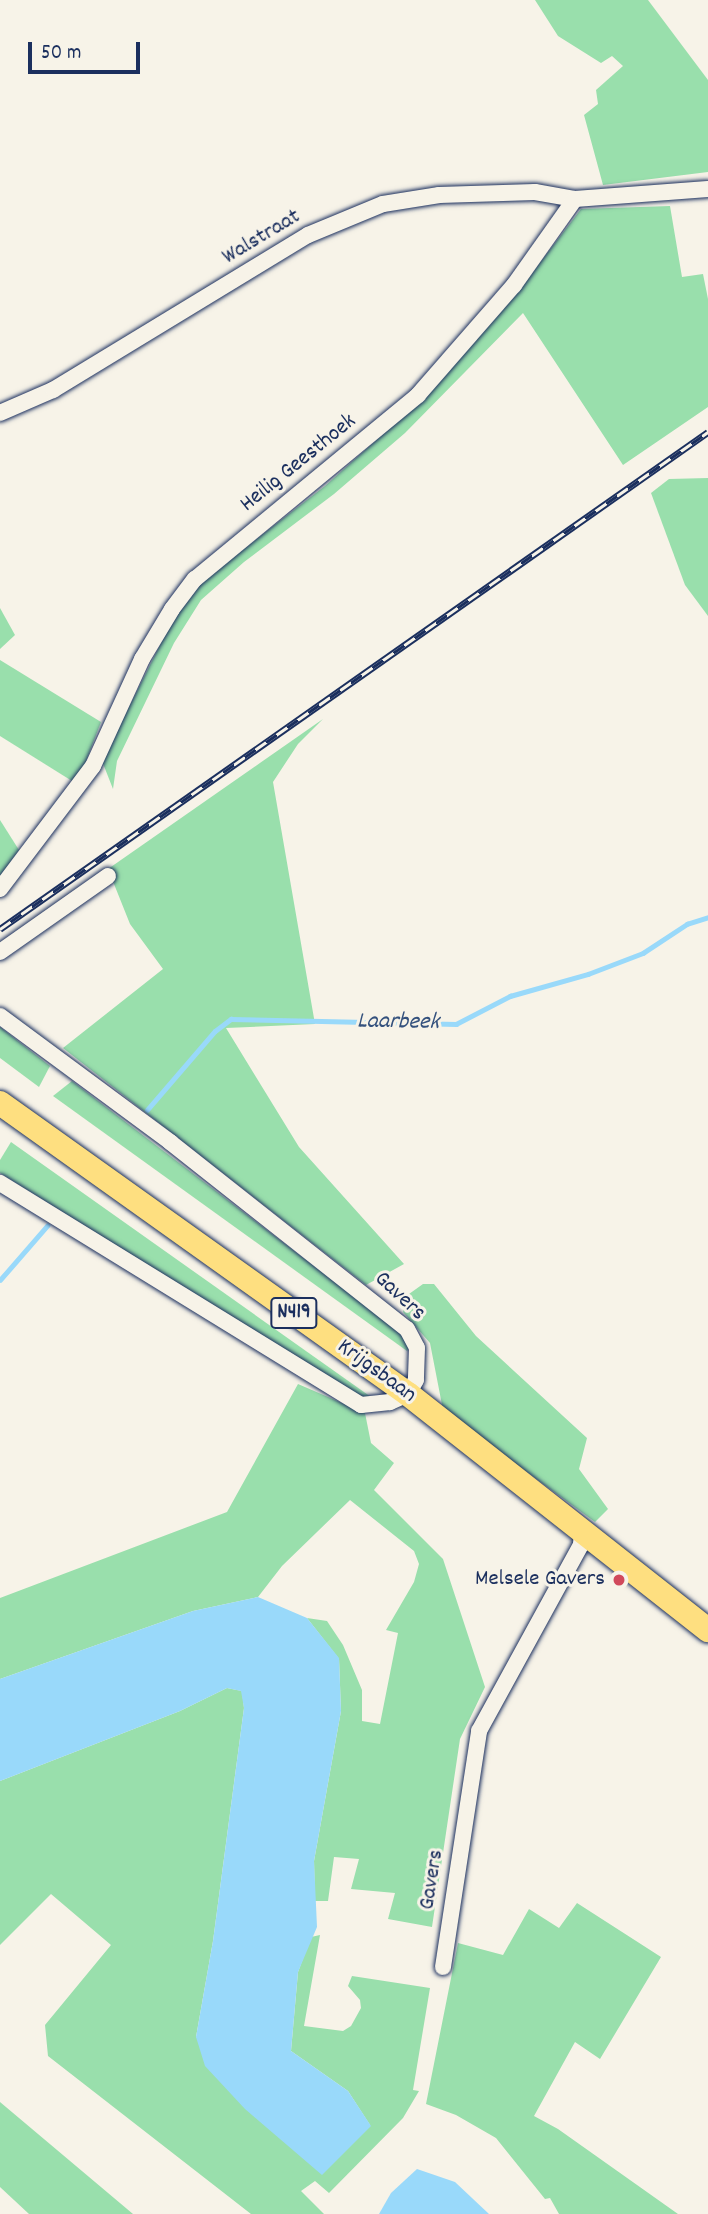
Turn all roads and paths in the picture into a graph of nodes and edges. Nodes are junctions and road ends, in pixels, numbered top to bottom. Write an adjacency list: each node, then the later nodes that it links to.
1 (708, 189): 2 (street)
2 (575, 199): 3 (street, Walstraat); 5 (street, Heilig Geesthoek)
3 (0, 413)
4 (108, 876): 6 (street)
5 (0, 888)
6 (0, 952)
7 (0, 1016): 10 (street, Gavers)
8 (0, 1103): 10 (main road, Krijgsbaan / N419)
9 (0, 1183): 10 (street)
10 (408, 1394): 11 (main road, Krijgsbaan / N419)
11 (582, 1532): 12 (main road, Krijgsbaan / N419); 13 (street, Gavers)
12 (708, 1630)
13 (443, 1967)

